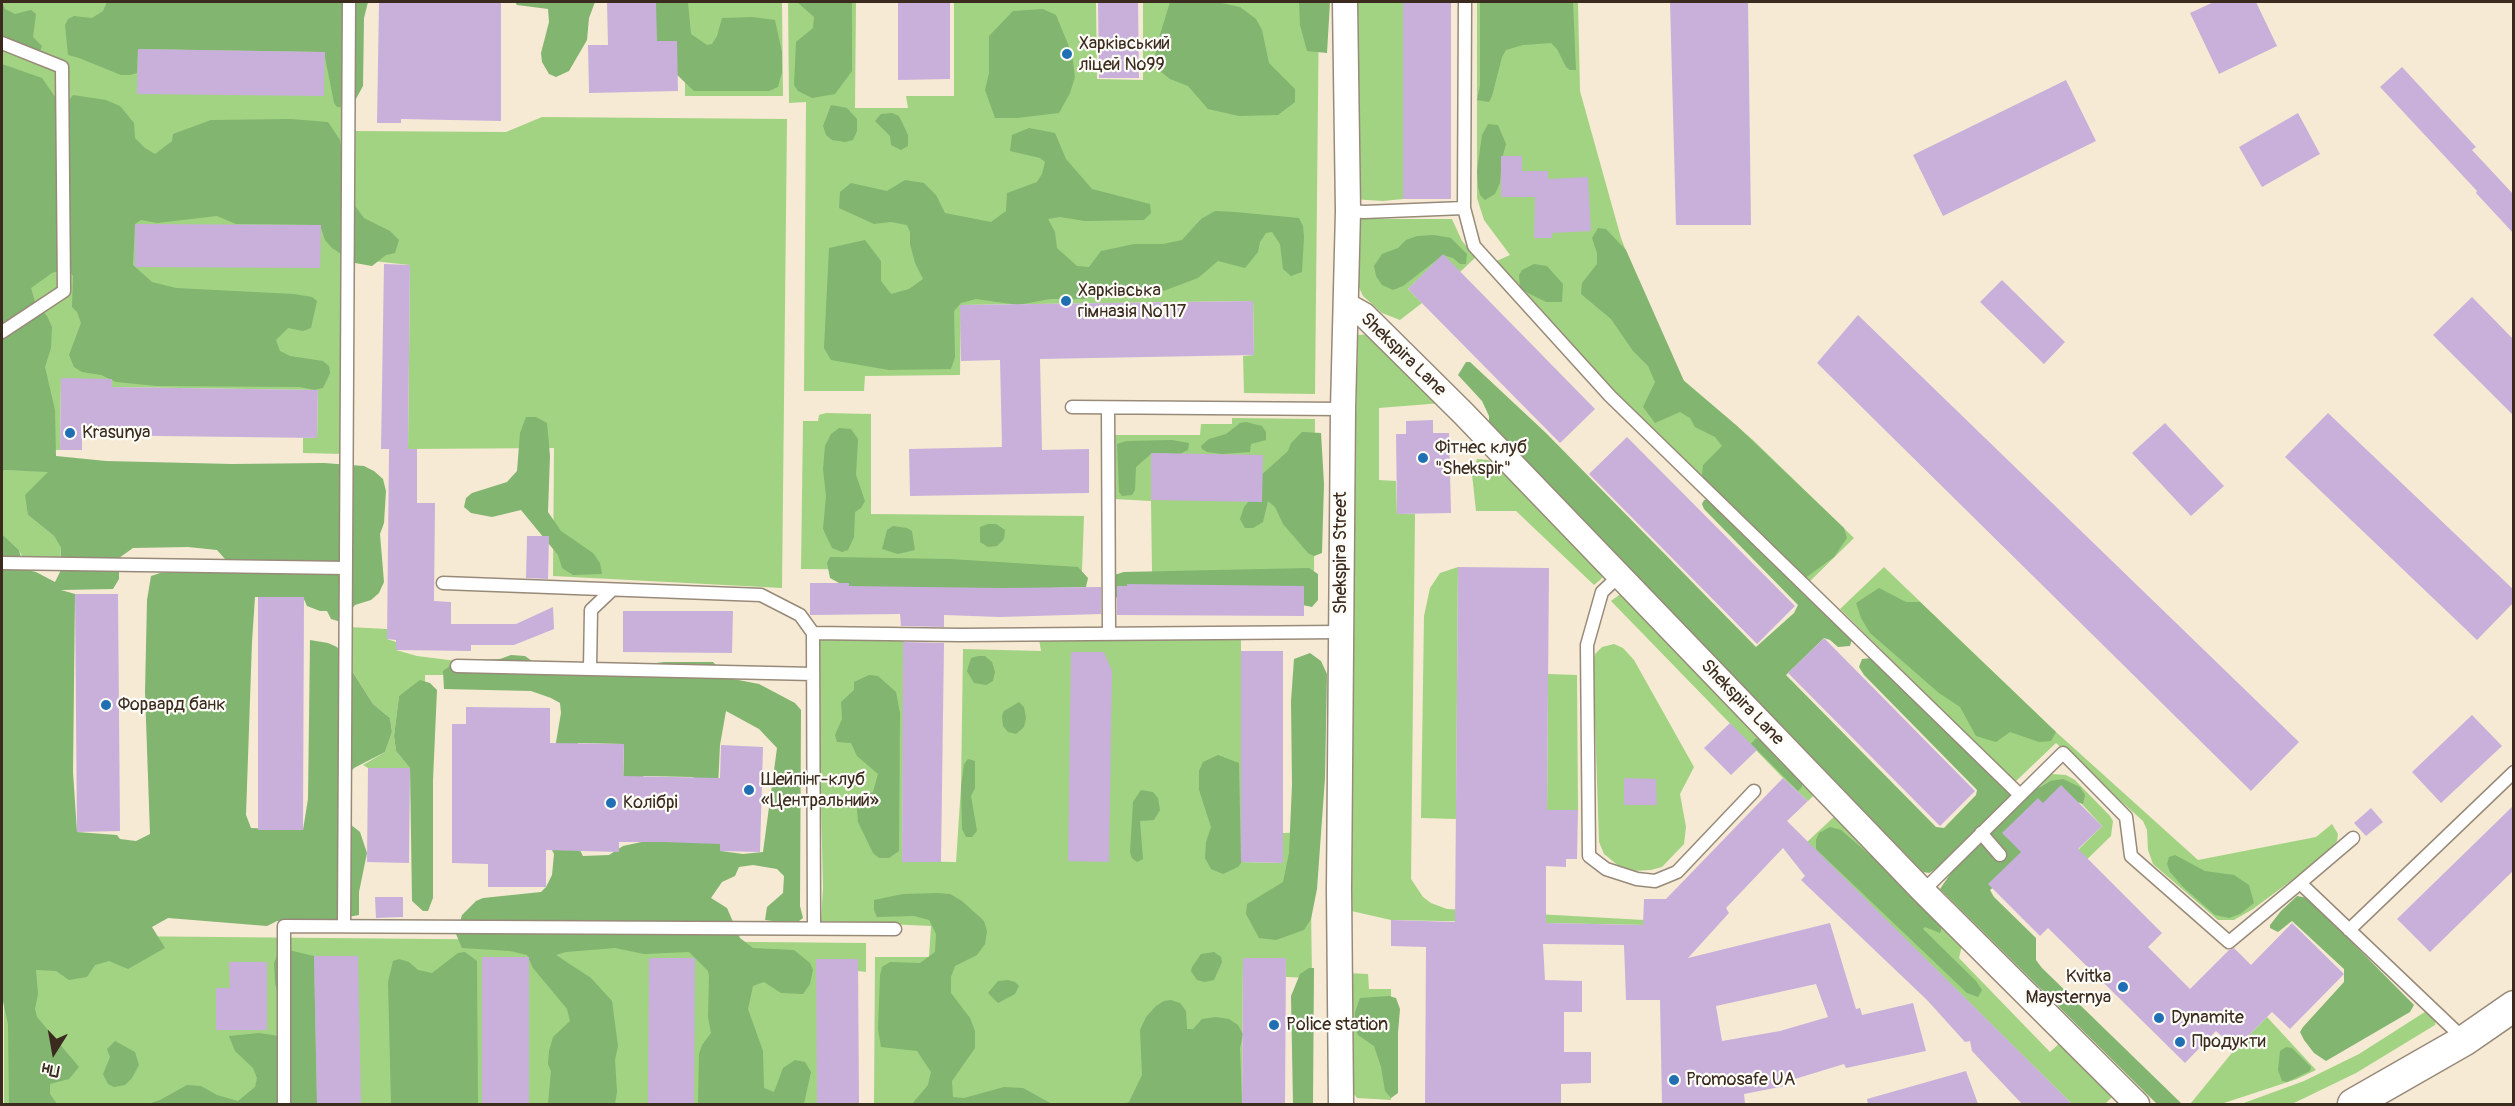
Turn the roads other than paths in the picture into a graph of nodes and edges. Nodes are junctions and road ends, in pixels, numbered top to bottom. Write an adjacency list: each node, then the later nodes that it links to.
1 (349, 2): 13 (lane)
2 (1345, 2): 6 (street, Shekspira Street)
3 (1465, 2): 5 (lane)
4 (2, 43): 8 (lane)
5 (1464, 208): 6 (lane); 25 (lane)
6 (1348, 211): 7 (street, Shekspira Street)
7 (1346, 305): 11 (street, Shekspira Street); 14 (street, Shekspira Lane)
8 (2, 332)
9 (1072, 407): 10 (lane)
10 (1108, 408): 11 (lane); 19 (lane)
11 (1342, 409): 17 (street, Shekspira Street)
12 (2, 562): 13 (lane)
13 (346, 568): 31 (lane)
14 (1620, 575): 24 (lane); 30 (street, Shekspira Lane)
15 (443, 583): 16 (lane)
16 (612, 590): 18 (lane); 21 (lane)
17 (1341, 632): 19 (lane); 38 (street, Shekspira Street)
18 (813, 633): 19 (lane); 22 (lane)
19 (1109, 634)
20 (457, 666): 21 (lane)
21 (590, 669): 22 (lane)
22 (813, 674): 32 (lane)
23 (2514, 772): 34 (lane)
24 (1754, 791)
25 (2020, 795): 26 (lane); 29 (lane)
26 (1981, 833): 28 (lane); 30 (lane)
27 (2353, 838): 29 (lane)
28 (2000, 855)
29 (2300, 883): 34 (lane)
30 (1923, 891): 39 (street, Shekspira Lane)
31 (344, 925): 32 (lane); 37 (lane)
32 (814, 928): 33 (lane)
33 (895, 929)
34 (2349, 930): 36 (lane)
35 (2514, 1006): 36 (street)
36 (2465, 1040): 40 (street)
37 (284, 1104)
38 (1341, 1104)
39 (2137, 1104)
40 (2353, 1104)

